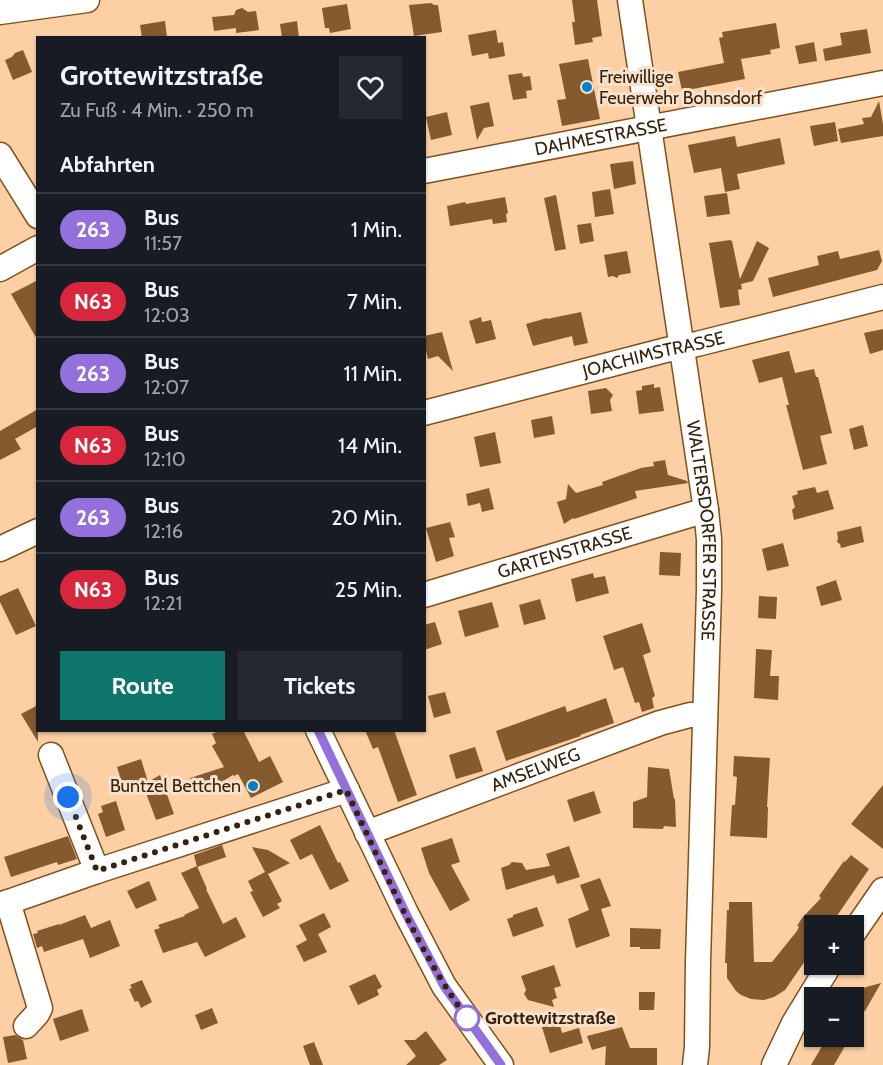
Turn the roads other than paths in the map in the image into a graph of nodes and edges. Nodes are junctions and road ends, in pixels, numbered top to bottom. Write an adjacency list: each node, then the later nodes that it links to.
1 (87, 0): 3 (street)
2 (630, 0): 5 (street, WALTERSDORFER STRASSE)
3 (0, 12)
4 (883, 82): 5 (street, DAHMESTRASSE)
5 (650, 127): 7 (street, DAHMESTRASSE); 12 (street, WALTERSDORFER STRASSE)
6 (0, 154): 8 (street)
7 (426, 171)
8 (36, 213)
9 (36, 249): 10 (street)
10 (0, 269)
11 (883, 297): 12 (street, JOACHIMSTRASSE)
12 (682, 346): 13 (street, JOACHIMSTRASSE); 14 (street, WALTERSDORFER STRASSE)
13 (426, 412)
14 (706, 510): 17 (street, GARTENSTRASSE); 18 (street, WALTERSDORFER STRASSE)
15 (36, 532): 16 (street)
16 (0, 549)
17 (426, 594)
18 (705, 715): 22 (street, AMSELWEG); 30 (street, WALTERSDORFER STRASSE)
19 (319, 732): 21 (street)
20 (51, 755): 23 (street)
21 (346, 790): 22 (street); 23 (street)
22 (367, 833): 29 (street)
23 (97, 871): 25 (street)
24 (883, 890): 26 (street)
25 (4, 903): 28 (street)
26 (864, 918)
27 (824, 975): 31 (street)
28 (26, 1026)
29 (501, 1065)
30 (695, 1065)
31 (774, 1065)

